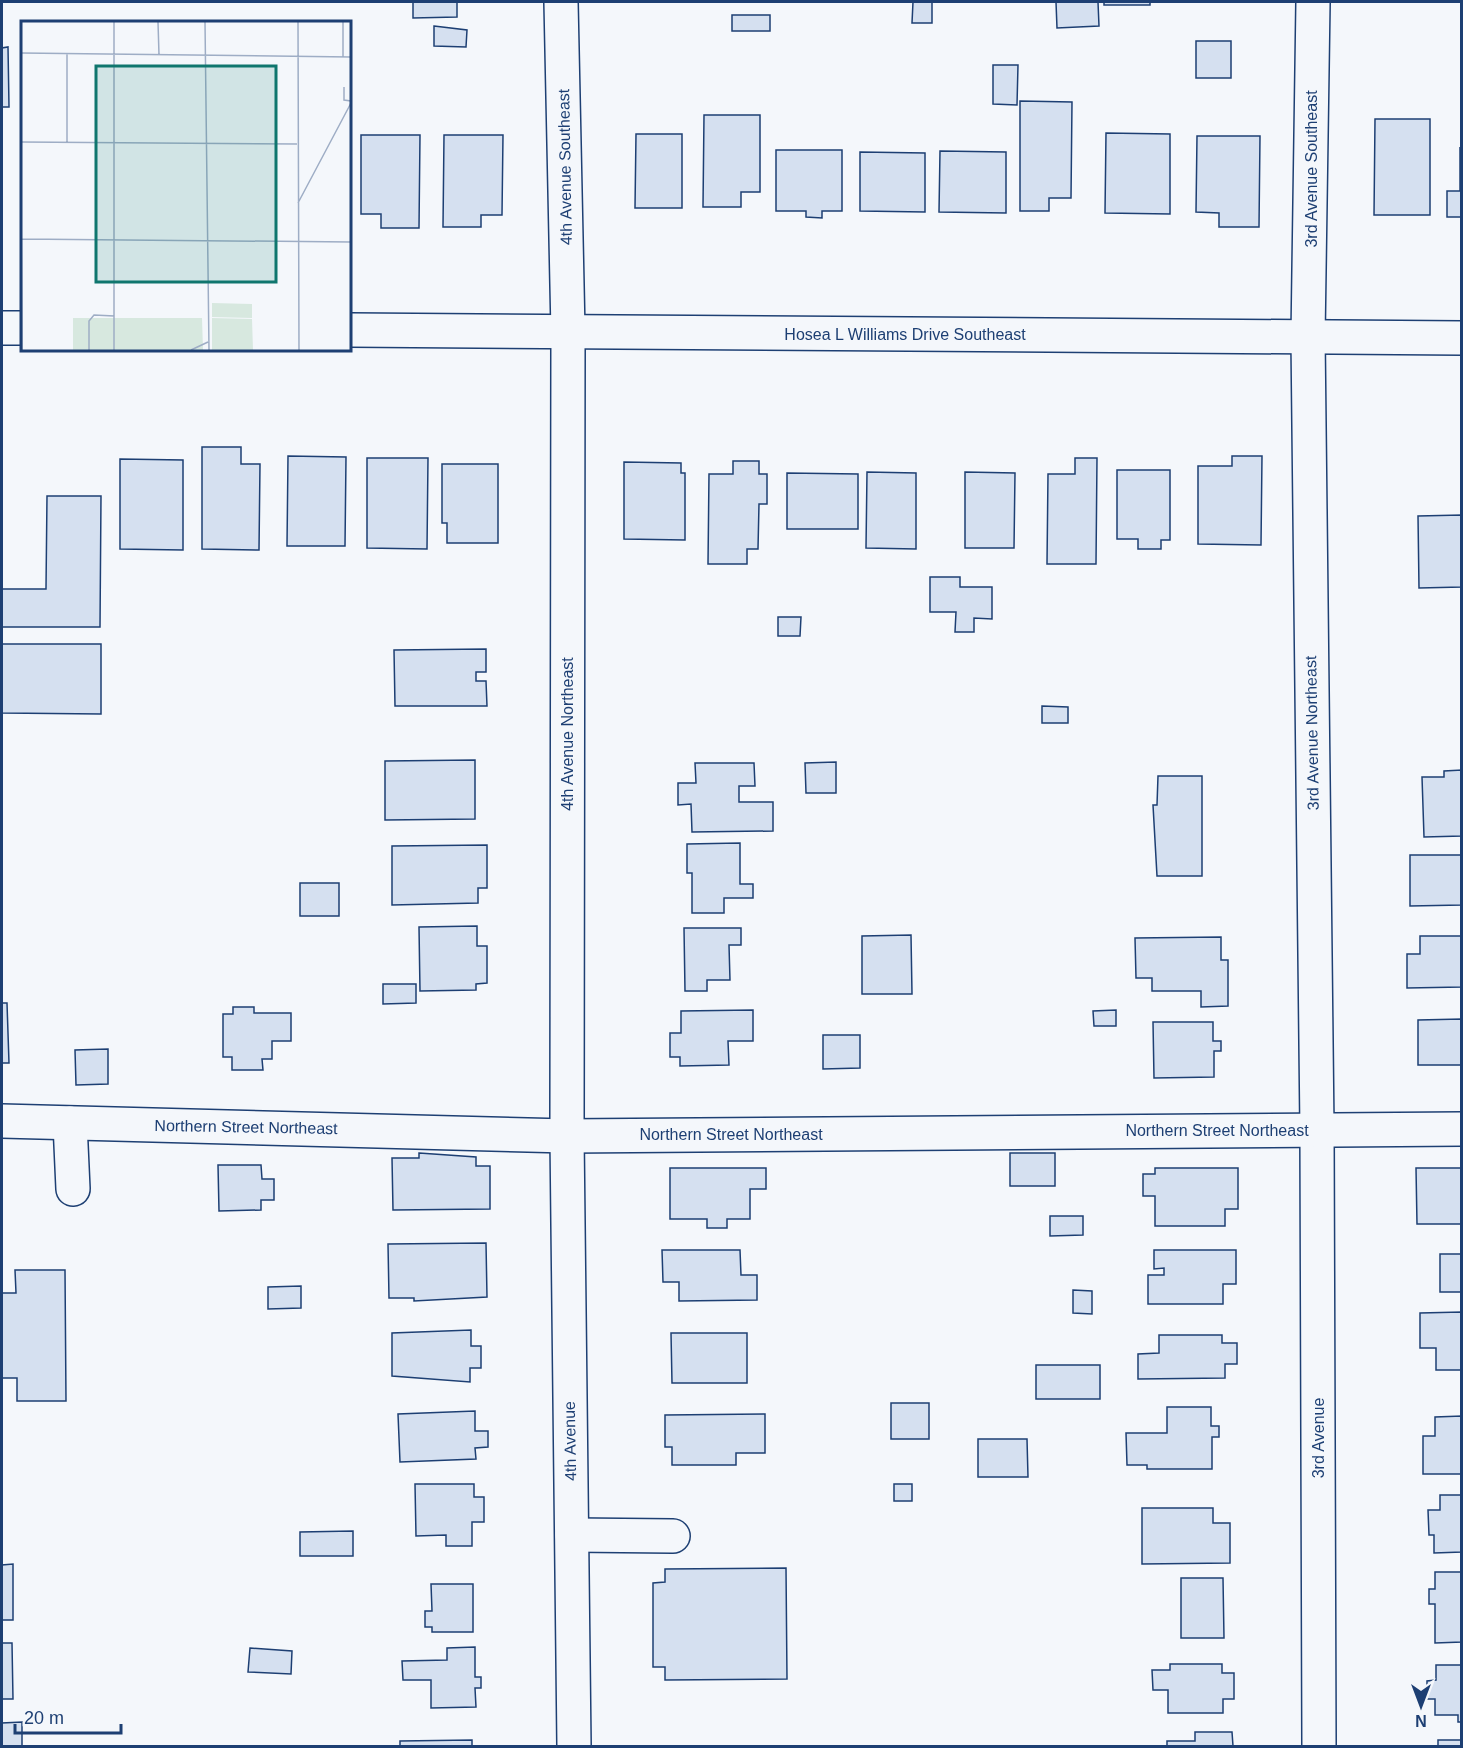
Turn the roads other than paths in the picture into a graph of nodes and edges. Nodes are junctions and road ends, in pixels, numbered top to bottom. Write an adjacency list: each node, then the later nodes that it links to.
1 (561, 2): 6 (street, 4th Avenue Southeast)
2 (1313, 2): 7 (street, 3rd Avenue Southeast)
3 (2, 328): 4 (street)
4 (21, 328)
5 (351, 330): 6 (street, Hosea L Williams Drive Southeast)
6 (568, 332): 7 (street, Hosea L Williams Drive Southeast); 13 (street, 4th Avenue Northeast)
7 (1308, 337): 8 (street, Hosea L Williams Drive Southeast); 11 (street, 3rd Avenue Northeast)
8 (1461, 338)
9 (2, 1121): 10 (street, Northern Street Northeast)
10 (70, 1123): 13 (street, Northern Street Northeast); 14 (street)
11 (1317, 1130): 12 (street, Northern Street Northeast); 13 (street, Northern Street Northeast); 18 (street, 3rd Avenue)
12 (1461, 1130)
13 (567, 1136): 15 (street, 4th Avenue)
14 (73, 1189)
15 (572, 1535): 16 (street); 17 (street, 4th Avenue)
16 (673, 1536)
17 (574, 1746)
18 (1319, 1746)

